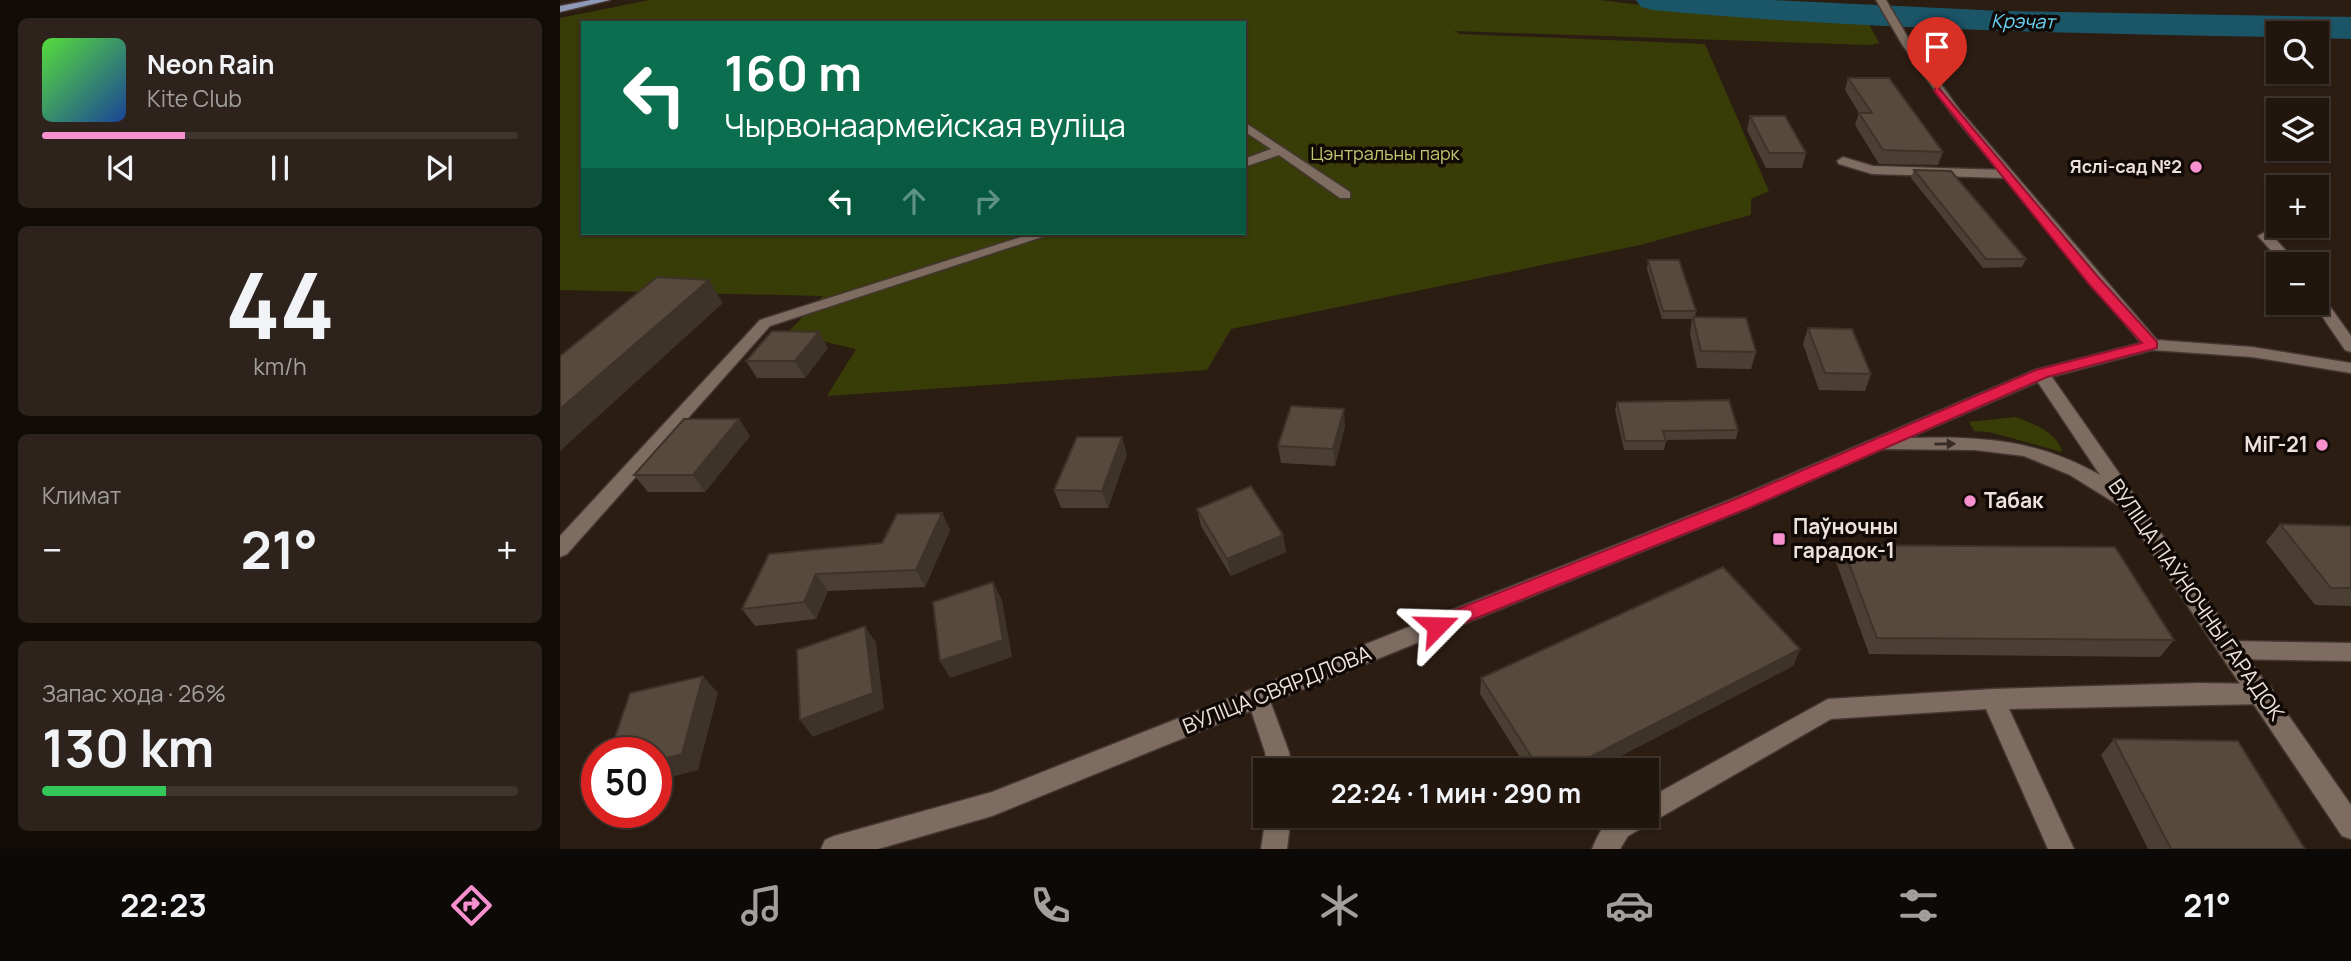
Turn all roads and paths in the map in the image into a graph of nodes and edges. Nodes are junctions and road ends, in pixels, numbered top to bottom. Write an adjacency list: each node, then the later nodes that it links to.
1 (570, 0): 3 (main road)
2 (605, 0): 5 (main road)
3 (560, 2)
4 (1883, 4): 10 (main road)
5 (560, 9)
6 (1246, 126): 7 (main road)
7 (1280, 150): 9 (main road); 11 (main road)
8 (1843, 161): 10 (main road)
9 (1246, 162)
10 (2007, 174): 16 (main road)
11 (1345, 195)
12 (1041, 235): 22 (main road)
13 (2265, 236): 14 (main road)
14 (2280, 252)
15 (2329, 315): 17 (main road)
16 (2151, 345): 18 (main road, ВУЛІЦА СВЯРДЛОВА); 19 (main road, ВУЛІЦА СВЯРДЛОВА)
17 (2351, 347)
18 (2351, 368)
19 (2041, 374): 20 (main road, ВУЛІЦА СВЯРДЛОВА); 21 (main road, ВУЛІЦА ПАЎНОЧНЫ ГАРАДОК)
20 (1877, 445): 21 (main road, one-way to 21); 26 (main road, ВУЛІЦА СВЯРДЛОВА)
21 (2125, 499): 23 (main road, ВУЛІЦА ПАЎНОЧНЫ ГАРАДОК)
22 (560, 549)
23 (2232, 650): 24 (main road); 25 (main road, ВУЛІЦА ПАЎНОЧНЫ ГАРАДОК)
24 (2351, 652)
25 (2263, 694): 27 (main road); 30 (main road, ВУЛІЦА ПАЎНОЧНЫ ГАРАДОК)
26 (1258, 698): 28 (main road); 33 (main road, ВУЛІЦА СВЯРДЛОВА)
27 (1993, 699): 29 (main road); 36 (main road)
28 (1278, 758)
29 (1659, 805)
30 (2351, 827)
31 (1277, 828): 34 (main road)
32 (1618, 828): 35 (main road)
33 (834, 849)
34 (1274, 849)
35 (1605, 849)
36 (2061, 849)

